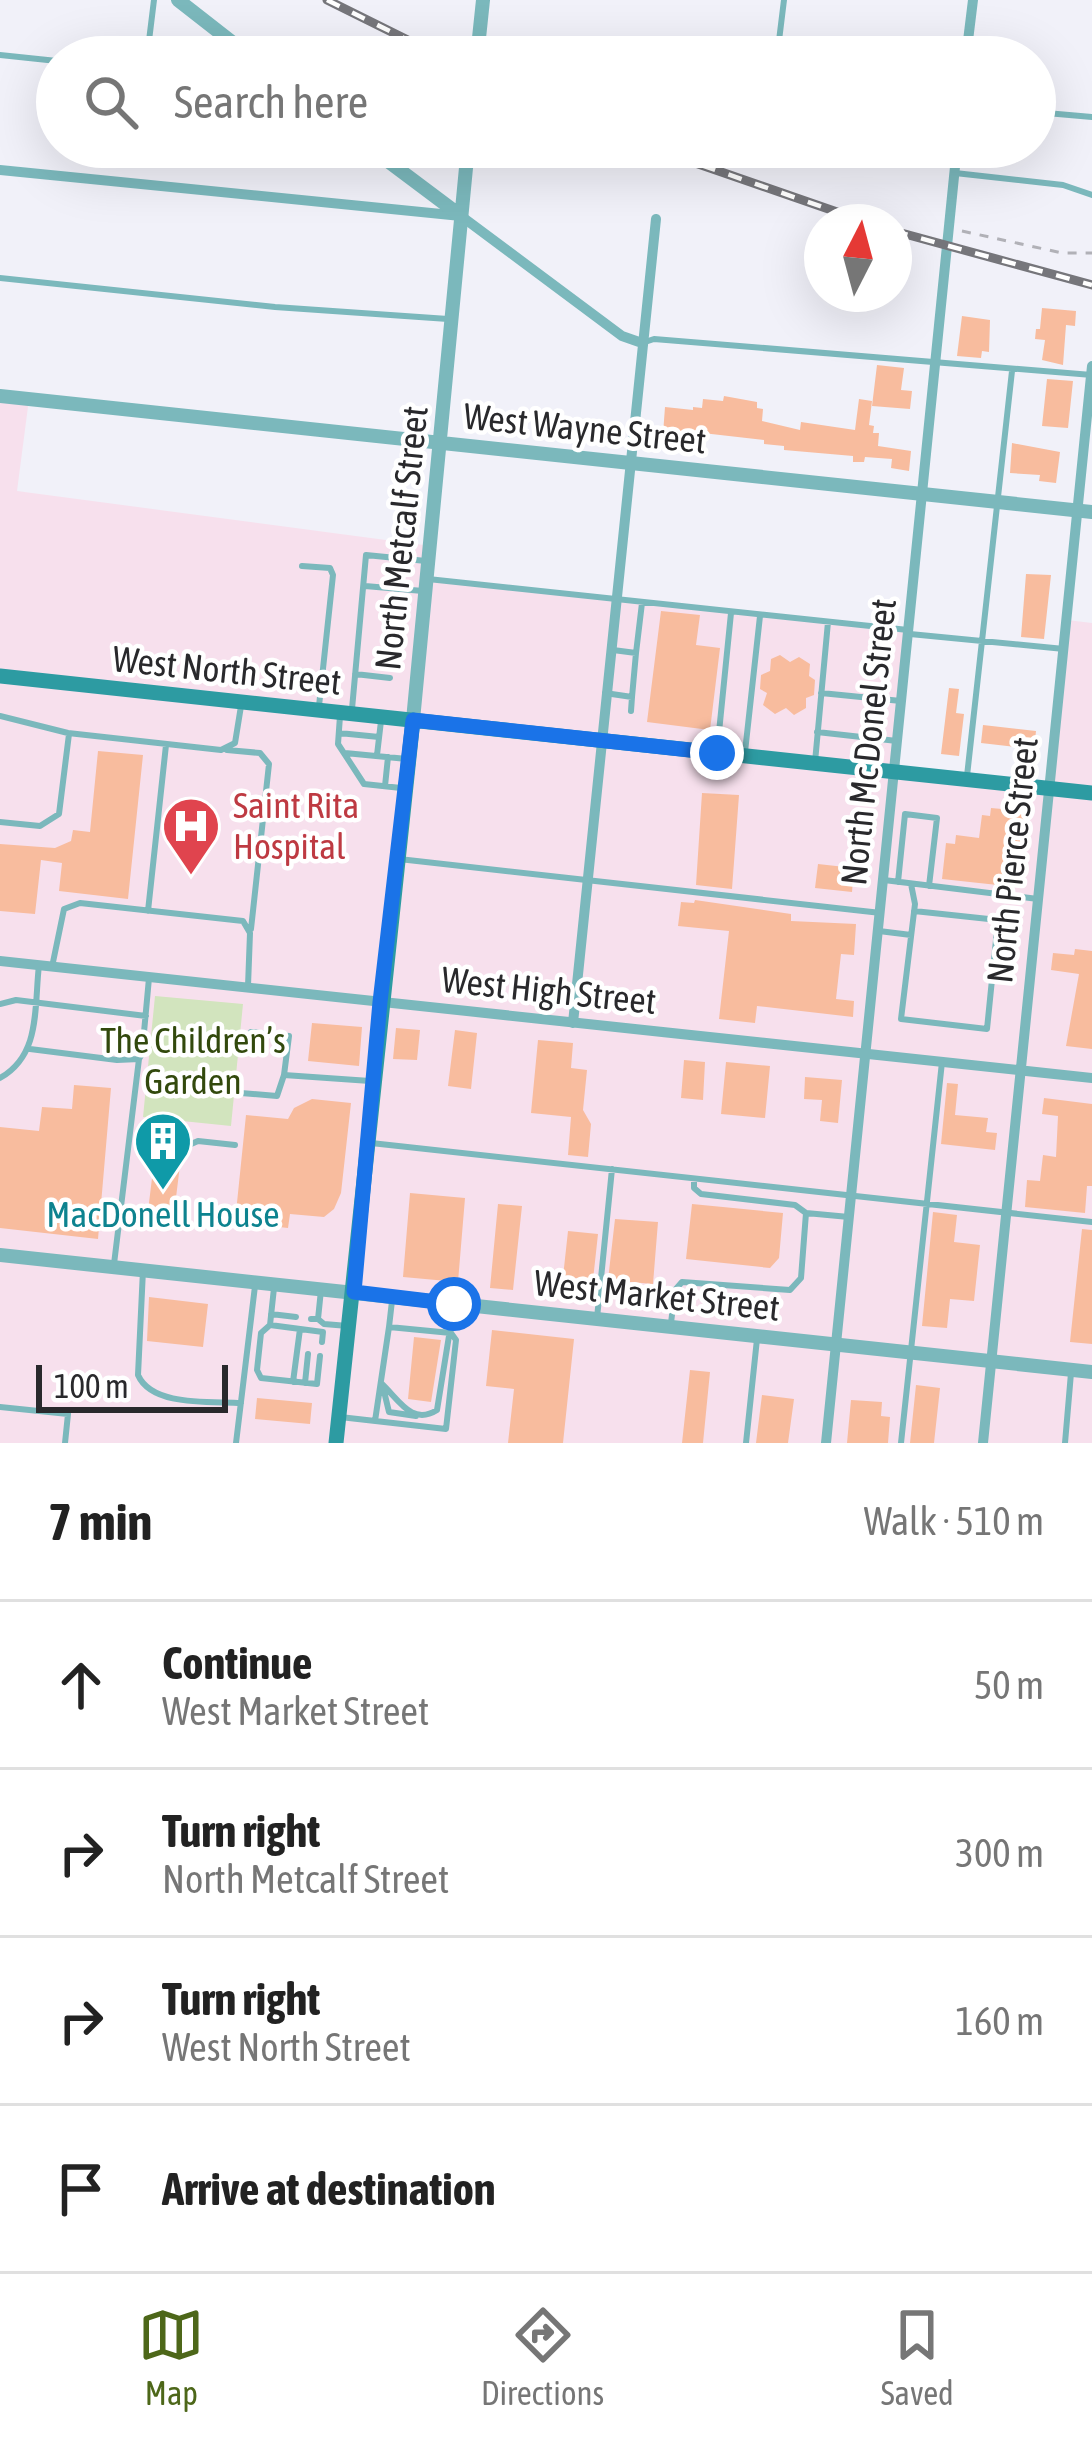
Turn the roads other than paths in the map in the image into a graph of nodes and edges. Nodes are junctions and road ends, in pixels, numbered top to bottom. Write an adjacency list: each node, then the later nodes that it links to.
1 (154, 0): 6 (lane)
2 (178, 0): 7 (street)
3 (483, 0): 8 (street)
4 (784, 0): 9 (lane)
5 (974, 0): 10 (street)
6 (150, 36)
7 (224, 36)
8 (479, 36)
9 (780, 36)
10 (969, 36)
11 (0, 55): 12 (lane)
12 (36, 59)
13 (1056, 114): 14 (lane)
14 (1092, 117)
15 (397, 168): 21 (street)
16 (466, 168): 21 (street, North Metcalf Street)
17 (955, 168): 19 (street, North Mc Donel Street)
18 (0, 170): 21 (street)
19 (955, 173): 20 (lane); 26 (street, North Mc Donel Street)
20 (1092, 195)
21 (461, 216): 24 (street, North Metcalf Street); 25 (street)
22 (656, 219): 25 (street)
23 (0, 278): 24 (lane)
24 (451, 320): 30 (street, North Metcalf Street)
25 (642, 343): 26 (lane); 31 (street)
26 (935, 361): 27 (lane); 32 (street, North Mc Donel Street)
27 (1012, 370): 28 (lane); 33 (lane)
28 (1092, 372): 34 (street, North Pierce Street)
29 (0, 396): 30 (street, West Wayne Street)
30 (440, 443): 31 (street, West Wayne Street); 35 (street, North Metcalf Street)
31 (630, 463): 32 (street, West Wayne Street); 39 (street)
32 (921, 494): 33 (street, West Wayne Street); 44 (street, North Mc Donel Street)
33 (998, 502): 34 (street, West Wayne Street); 45 (lane)
34 (1085, 511): 46 (street, North Pierce Street)
35 (430, 561): 37 (street, North Metcalf Street); 38 (lane)
36 (302, 566): 57 (lane)
37 (428, 585): 38 (lane); 39 (lane); 62 (street, North Metcalf Street)
38 (363, 586): 49 (lane)
39 (615, 600): 40 (lane); 47 (street)
40 (642, 603): 41 (lane); 48 (lane)
41 (731, 613): 42 (lane); 72 (lane)
42 (760, 616): 43 (lane); 73 (lane)
43 (828, 622): 44 (lane); 53 (lane)
44 (910, 632): 45 (lane); 56 (street, North Mc Donel Street)
45 (982, 640): 46 (lane); 80 (lane)
46 (1064, 649): 84 (street, North Pierce Street)
47 (609, 650): 48 (lane); 52 (street)
48 (636, 653): 54 (lane)
49 (355, 674): 51 (lane); 59 (lane)
50 (0, 676): 55 (main road, West North Street)
51 (390, 678)
52 (605, 693): 54 (lane); 67 (street)
53 (821, 693): 56 (lane); 63 (lane)
54 (632, 697): 58 (lane)
55 (242, 701): 57 (main road, West North Street); 70 (lane)
56 (903, 701): 68 (street, North Mc Donel Street)
57 (319, 710): 59 (main road, West North Street)
58 (631, 712)
59 (346, 713): 61 (main road, West North Street); 64 (lane)
60 (0, 716): 65 (lane)
61 (382, 717): 62 (main road, West North Street); 66 (lane)
62 (413, 720): 67 (main road, West North Street); 76 (main road, North Metcalf Street)
63 (818, 732): 68 (lane); 77 (lane)
64 (339, 733): 66 (lane); 71 (lane)
65 (69, 734): 69 (lane); 86 (lane)
66 (379, 737): 75 (lane)
67 (600, 740): 72 (main road, West North Street); 88 (street)
68 (898, 741): 78 (street, North Mc Donel Street)
69 (166, 745): 70 (lane); 93 (lane)
70 (221, 749): 97 (lane)
71 (345, 753): 75 (lane); 81 (lane)
72 (717, 753): 73 (main road, West North Street)
73 (744, 755): 77 (main road, West North Street)
74 (388, 757): 75 (lane); 76 (lane); 82 (lane)
75 (377, 758)
76 (408, 759): 83 (main road, North Metcalf Street)
77 (814, 763): 78 (main road, West North Street)
78 (896, 772): 80 (main road, West North Street); 89 (street, North Mc Donel Street)
79 (375, 773): 81 (lane)
80 (967, 779): 84 (main road, West North Street)
81 (374, 785): 82 (lane)
82 (386, 786): 83 (lane)
83 (405, 788): 87 (main road, North Metcalf Street)
84 (1049, 788): 85 (main road, West North Street); 92 (street, North Pierce Street)
85 (1092, 793)
86 (0, 821)
87 (396, 858): 88 (lane); 104 (main road, North Metcalf Street)
88 (586, 879): 95 (lane); 107 (street)
89 (891, 881): 90 (lane); 91 (lane); 95 (street, North Mc Donel Street)
90 (911, 884): 91 (lane); 94 (lane)
91 (929, 886): 92 (lane)
92 (1038, 899): 113 (street, North Pierce Street)
93 (148, 910): 97 (lane); 100 (lane)
94 (914, 911): 98 (lane); 98 (lane)
95 (881, 913): 96 (street, North Mc Donel Street)
96 (879, 931): 98 (lane); 110 (street, North Mc Donel Street)
97 (250, 933): 102 (lane)
98 (911, 935)
99 (0, 961): 100 (street, West High Street)
100 (45, 966): 101 (street, West High Street); 103 (lane)
101 (149, 978): 102 (street, West High Street); 106 (lane)
102 (248, 988): 104 (street, West High Street)
103 (35, 1002): 105 (lane); 106 (lane); 109 (lane)
104 (380, 1002): 107 (street, West High Street); 117 (main road, North Metcalf Street)
105 (0, 1004)
106 (146, 1016): 111 (lane)
107 (573, 1023): 110 (street, West High Street)
108 (251, 1032): 114 (lane)
109 (30, 1049): 111 (lane); 115 (lane)
110 (866, 1054): 112 (street, West High Street); 124 (street, North Mc Donel Street)
111 (139, 1059): 131 (lane)
112 (942, 1063): 113 (street, West High Street); 125 (lane)
113 (1021, 1071): 116 (street, West High Street); 127 (street, North Pierce Street)
114 (284, 1075): 117 (lane); 118 (lane)
115 (0, 1078)
116 (1092, 1078)
117 (374, 1081): 119 (main road, North Metcalf Street)
118 (241, 1093)
119 (368, 1143): 122 (lane); 136 (main road, North Metcalf Street)
120 (235, 1145): 121 (lane)
121 (182, 1148)
122 (612, 1169): 123 (lane); 141 (lane)
123 (694, 1178): 124 (lane); 126 (lane)
124 (851, 1196): 125 (lane); 128 (street, North Mc Donel Street)
125 (927, 1204): 127 (lane); 154 (lane)
126 (806, 1213): 128 (lane); 145 (lane)
127 (1007, 1213): 129 (lane); 157 (street, North Pierce Street)
128 (849, 1217): 153 (street, North Mc Donel Street)
129 (1092, 1222)
130 (0, 1255): 131 (street, West Market Street)
131 (113, 1267): 132 (street, West Market Street)
132 (142, 1270): 133 (street, West Market Street); 165 (lane)
133 (256, 1282): 134 (street, West Market Street); 165 (lane)
134 (274, 1285): 135 (street, West Market Street); 139 (lane)
135 (321, 1290): 136 (street, West Market Street); 142 (lane)
136 (354, 1292): 137 (street, West Market Street); 144 (main road, North Metcalf Street)
137 (392, 1298): 138 (street, West Market Street); 146 (lane)
138 (454, 1304): 141 (street, West Market Street); 149 (lane)
139 (271, 1314): 140 (lane); 143 (lane)
140 (296, 1317)
141 (597, 1318): 145 (street, West Market Street)
142 (319, 1323): 144 (lane); 148 (lane); 152 (lane)
143 (270, 1325): 147 (lane); 162 (lane)
144 (349, 1326): 160 (main road, North Metcalf Street)
145 (671, 1326): 150 (street, West Market Street)
146 (388, 1327): 149 (lane); 164 (lane)
147 (299, 1329): 148 (lane); 162 (lane)
148 (311, 1330): 151 (lane)
149 (451, 1333): 167 (lane); 169 (lane)
150 (758, 1335): 153 (street, West Market Street); 174 (lane)
151 (310, 1341)
152 (322, 1342)
153 (836, 1344): 154 (street, West Market Street); 175 (street, North Mc Donel Street)
154 (911, 1352): 157 (street, West Market Street); 176 (lane)
155 (308, 1354): 163 (lane)
156 (320, 1356): 158 (lane)
157 (992, 1360): 159 (street, West Market Street); 177 (street, North Pierce Street)
158 (319, 1369): 160 (lane); 163 (lane)
159 (1071, 1370): 161 (street, West Market Street); 178 (lane)
160 (344, 1372): 168 (main road, North Metcalf Street)
161 (1092, 1372)
162 (293, 1382): 163 (lane)
163 (305, 1383)
164 (382, 1384): 167 (lane); 167 (lane); 169 (lane)
165 (241, 1403): 172 (lane)
166 (0, 1407): 171 (lane)
167 (423, 1417)
168 (340, 1418): 169 (lane); 170 (main road, North Metcalf Street)
169 (375, 1421)
170 (336, 1442): 173 (lane)
171 (65, 1443)
172 (236, 1443)
173 (347, 1443)
174 (746, 1443)
175 (826, 1443)
176 (901, 1443)
177 (983, 1443)
178 (1065, 1443)

